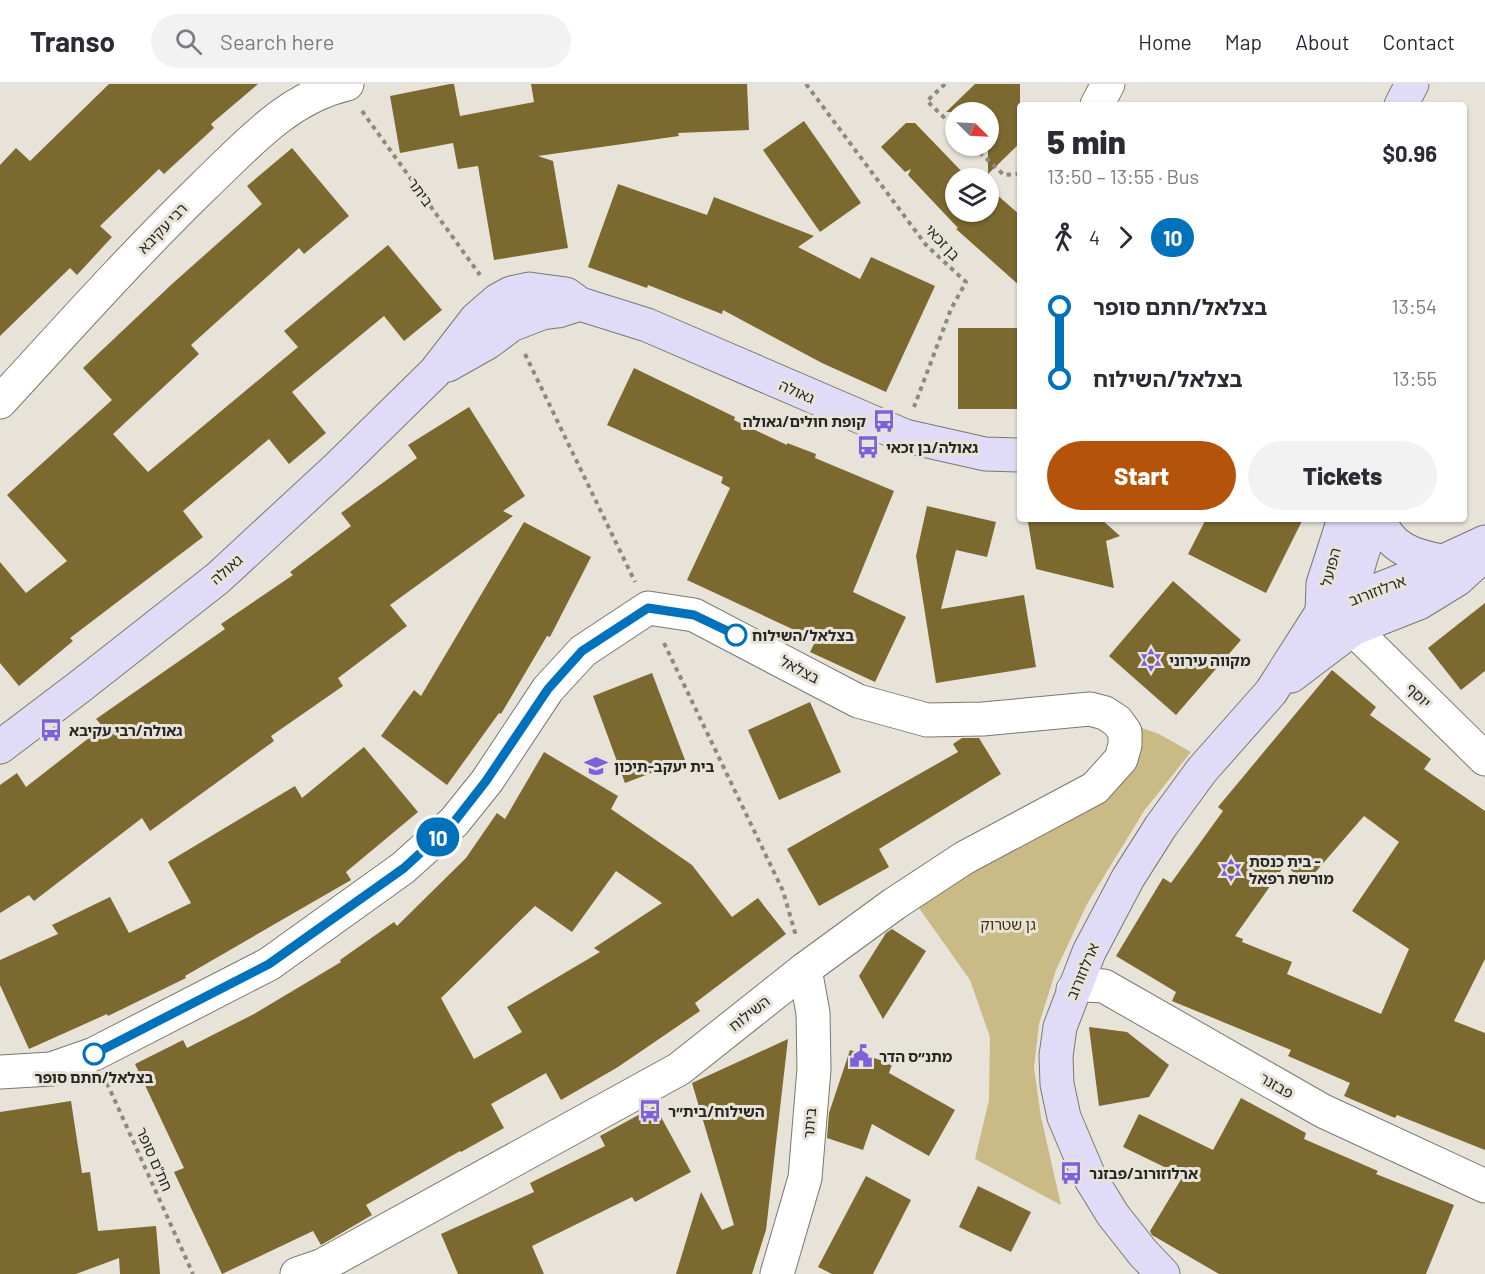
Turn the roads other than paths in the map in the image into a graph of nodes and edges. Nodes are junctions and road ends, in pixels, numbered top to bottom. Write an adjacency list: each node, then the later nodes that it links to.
1 (345, 84): 11 (street, רבי עקיבא)
2 (1108, 84): 5 (street)
3 (1414, 84): 6 (street); 7 (street)
4 (1429, 84): 8 (street)
5 (1099, 102)
6 (1403, 102)
7 (1411, 102)
8 (1428, 102)
9 (580, 304): 10 (street, גאולה); 10 (street, גאולה); 12 (street, גאולה)
10 (435, 372): 23 (street, גאולה)
11 (0, 402)
12 (1017, 455)
13 (1343, 522): 19 (street, הפועל)
14 (1373, 522): 20 (street, הפועל)
15 (1381, 522): 18 (street)
16 (1485, 542): 18 (street, ארלוזורוב)
17 (1485, 554): 20 (street, ארלוזורוב)
18 (1442, 561): 20 (street, ארלוזורוב)
19 (1322, 612): 20 (street); 21 (street, ארלוזורוב)
20 (1352, 614): 21 (street, ארלוזורוב); 24 (street, יוסף)
21 (1271, 692): 26 (street, ארלוזורוב)
22 (1090, 709): 25 (street, השילוח); 27 (street, בצלאל)
23 (0, 747)
24 (1485, 759)
25 (805, 969): 29 (street, השילוח); 30 (street, ביתר)
26 (1073, 990): 28 (street, פבזנר); 31 (street, ארלוזורוב)
27 (0, 1072)
28 (1485, 1186)
29 (297, 1274)
30 (777, 1274)
31 (1164, 1274)

